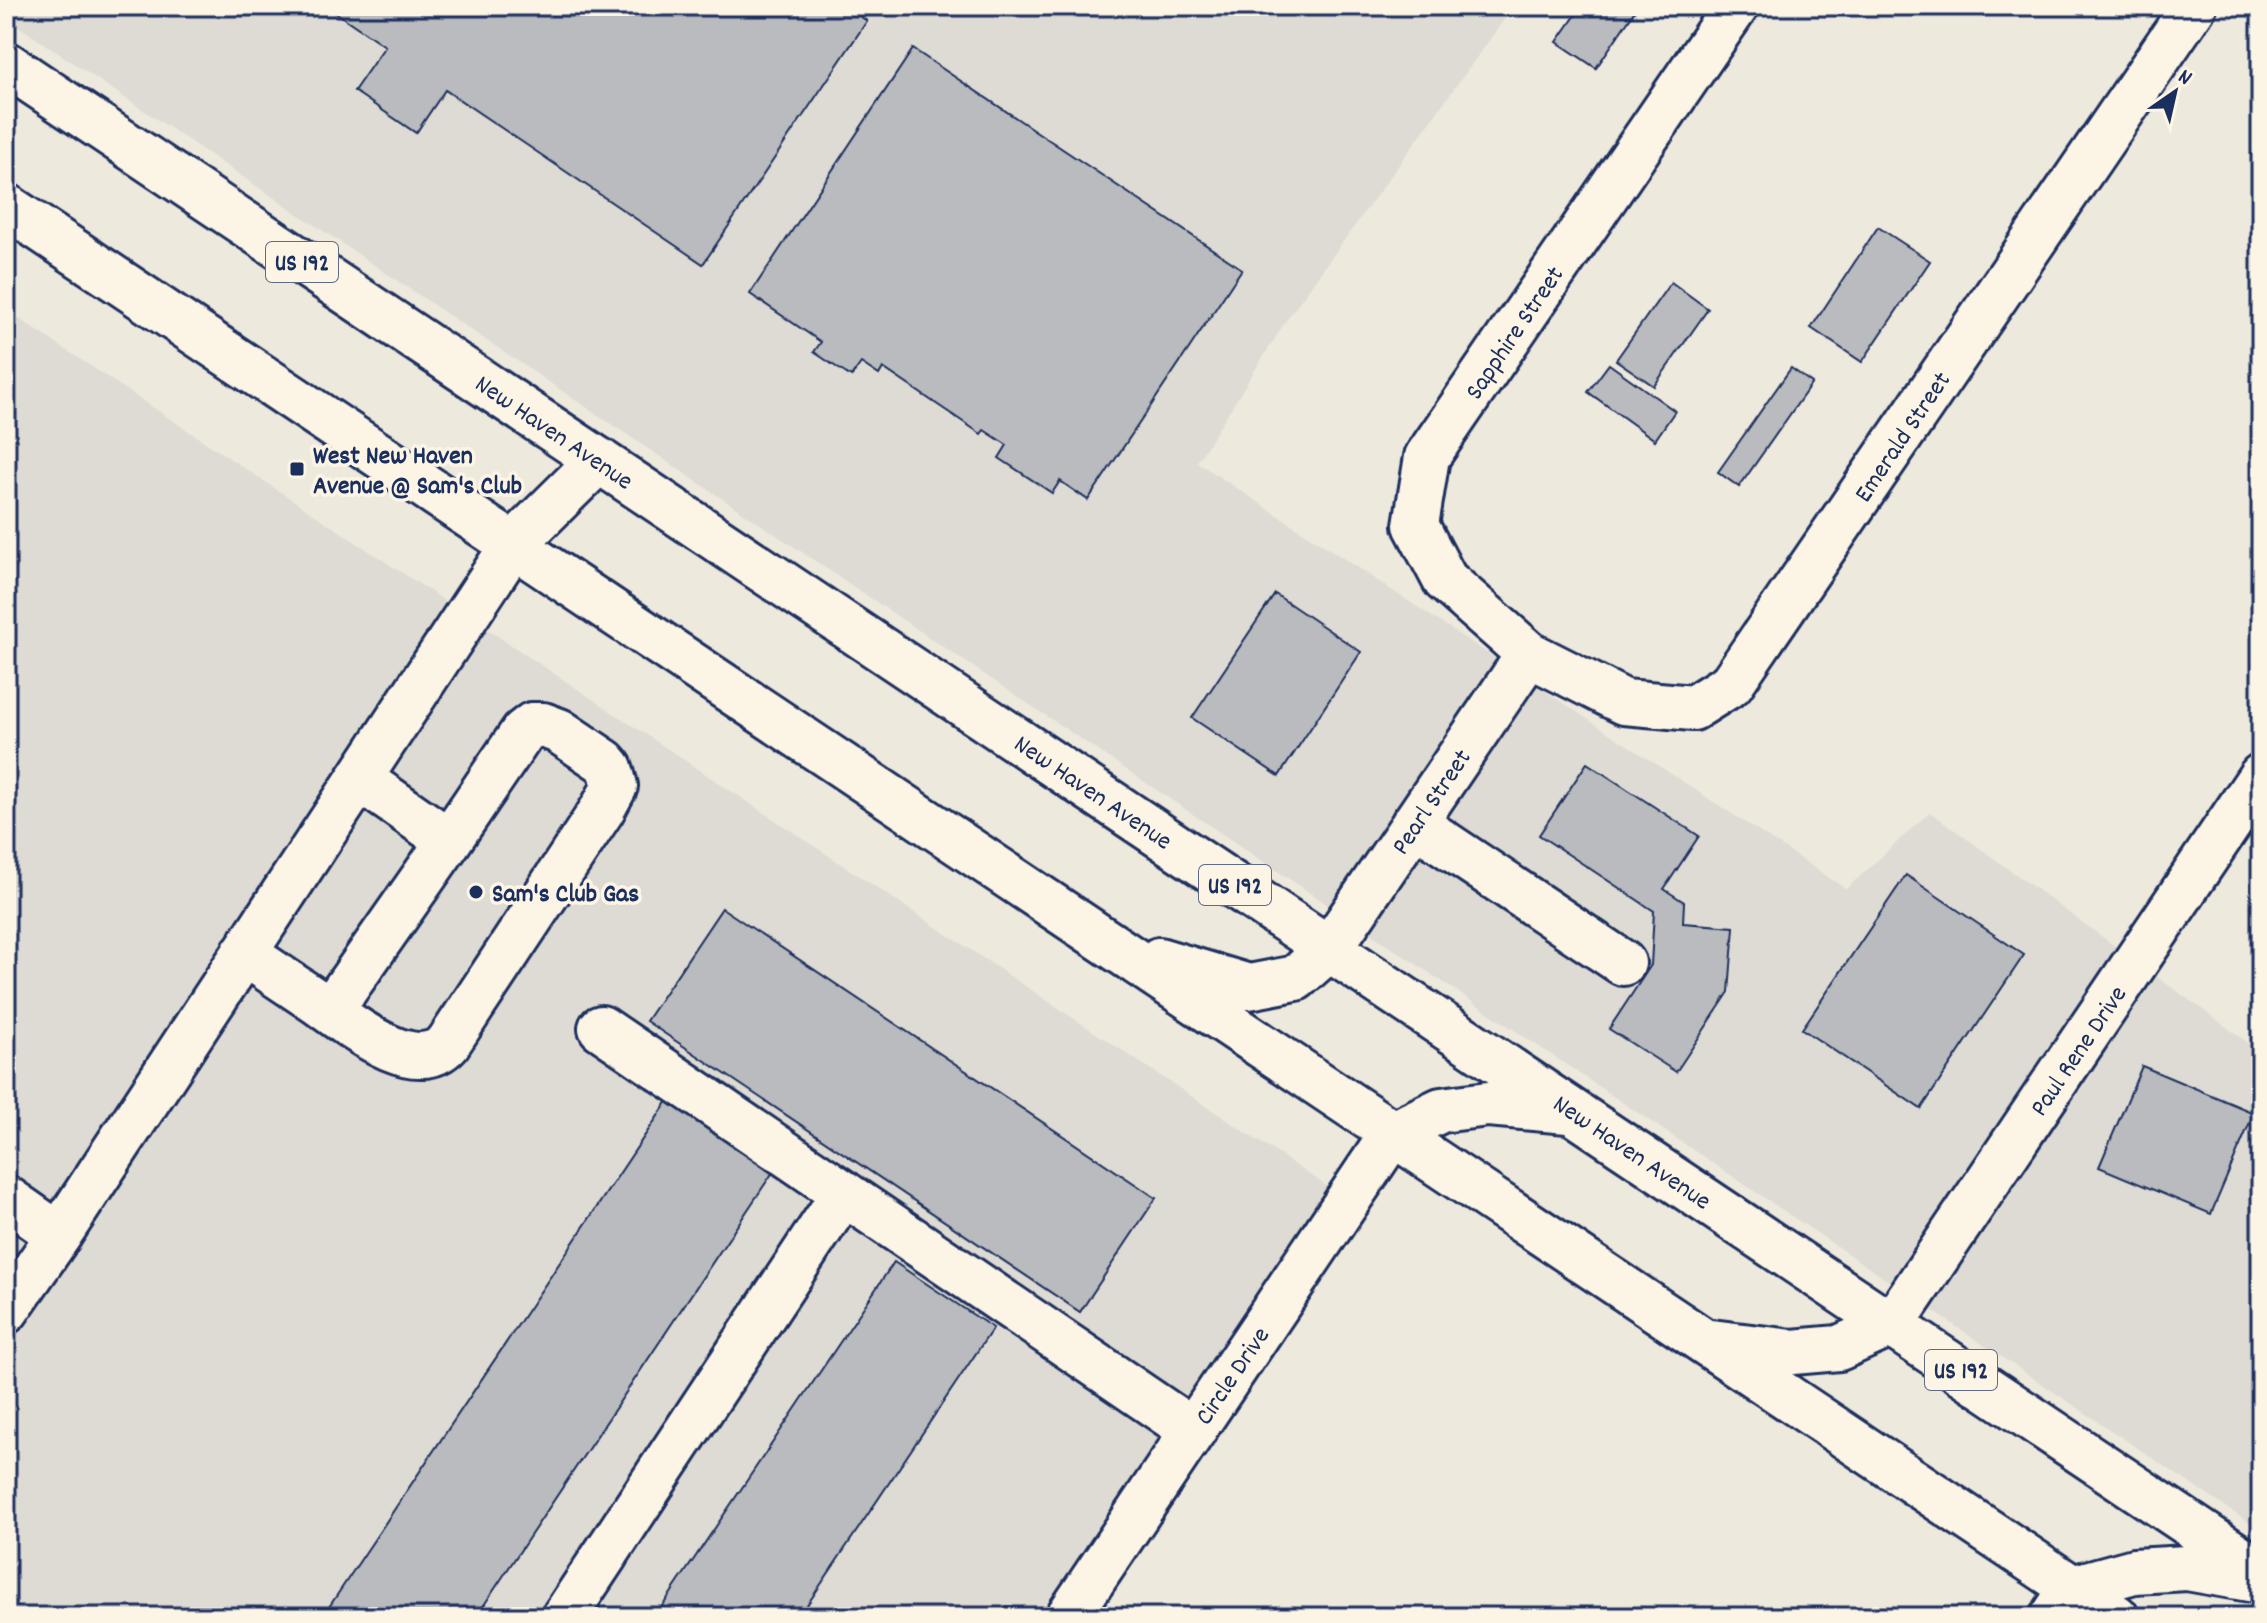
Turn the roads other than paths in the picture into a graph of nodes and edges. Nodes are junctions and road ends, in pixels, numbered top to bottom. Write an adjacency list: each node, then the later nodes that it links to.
1 (1736, 6): 7 (main road, Sapphire Street)
2 (2194, 6): 7 (main road, Emerald Street)
3 (8, 66): 5 (main road, New Haven Avenue / US 192)
4 (6, 206): 6 (main road)
5 (599, 460): 6 (main road); 13 (main road, New Haven Avenue / US 192)
6 (513, 545): 9 (main road); 12 (main road)
7 (1529, 654): 10 (main road, Pearl Street)
8 (2261, 776): 24 (main road, Paul Rene Drive)
9 (360, 779): 11 (main road); 14 (main road)
10 (1414, 823): 13 (main road, Pearl Street); 15 (main road)
11 (449, 841): 16 (main road); 16 (main road)
12 (1114, 946): 13 (main road, Pearl Street); 19 (main road)
13 (1330, 948): 18 (main road, New Haven Avenue / US 192)
14 (244, 953): 16 (main road); 22 (main road)
15 (1623, 963)
16 (330, 1011)
17 (601, 1028): 20 (main road)
18 (1575, 1112): 19 (main road); 24 (main road, New Haven Avenue / US 192)
19 (1393, 1133): 25 (main road); 26 (main road, Circle Drive)
20 (844, 1193): 26 (main road); 30 (main road)
21 (6, 1198): 22 (main road)
22 (59, 1235): 23 (main road)
23 (6, 1311)
24 (1892, 1324): 25 (main road); 27 (main road, New Haven Avenue / US 192)
25 (1704, 1341): 29 (main road)
26 (1193, 1431): 31 (main road, Circle Drive)
27 (2261, 1572)
28 (2261, 1581): 29 (main road)
29 (2062, 1602): 32 (main road)
30 (564, 1617)
31 (1068, 1617)
32 (2116, 1617)

